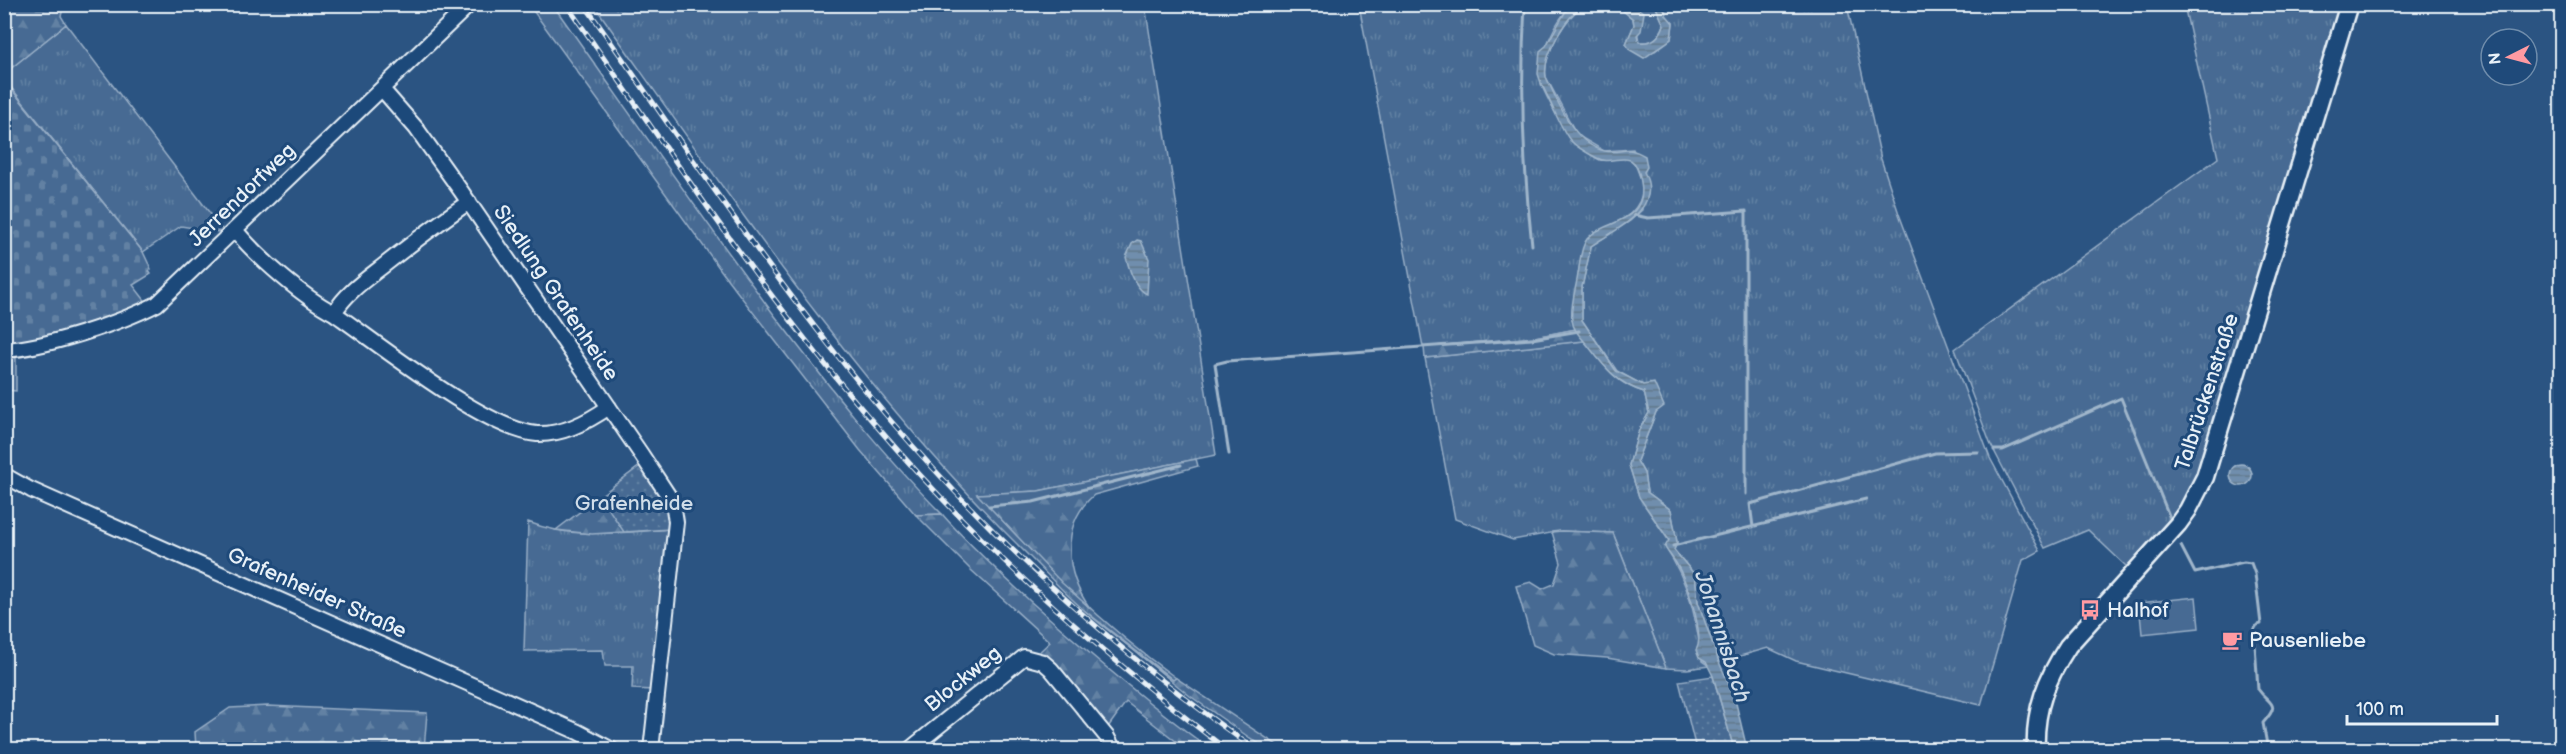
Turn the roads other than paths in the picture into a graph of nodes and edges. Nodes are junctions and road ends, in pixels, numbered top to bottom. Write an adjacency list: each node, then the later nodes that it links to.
1 (470, 4): 3 (street, Jerrendorfweg)
2 (2349, 4): 14 (main road, Talbrückenstraße)
3 (382, 89): 4 (street, Siedlung Grafenheide); 5 (street, Jerrendorfweg)
4 (469, 202): 6 (street, Siedlung Grafenheide); 8 (street, Siedlung Grafenheide)
5 (236, 231): 6 (street, Siedlung Grafenheide); 7 (street, Jerrendorfweg)
6 (334, 313): 8 (street, Siedlung Grafenheide)
7 (4, 350)
8 (609, 408): 11 (street, Siedlung Grafenheide)
9 (4, 475): 10 (street, Grafenheider Straße)
10 (612, 750)
11 (651, 750)
12 (909, 750): 13 (street, Blockweg)
13 (1114, 750)
14 (2036, 750)

